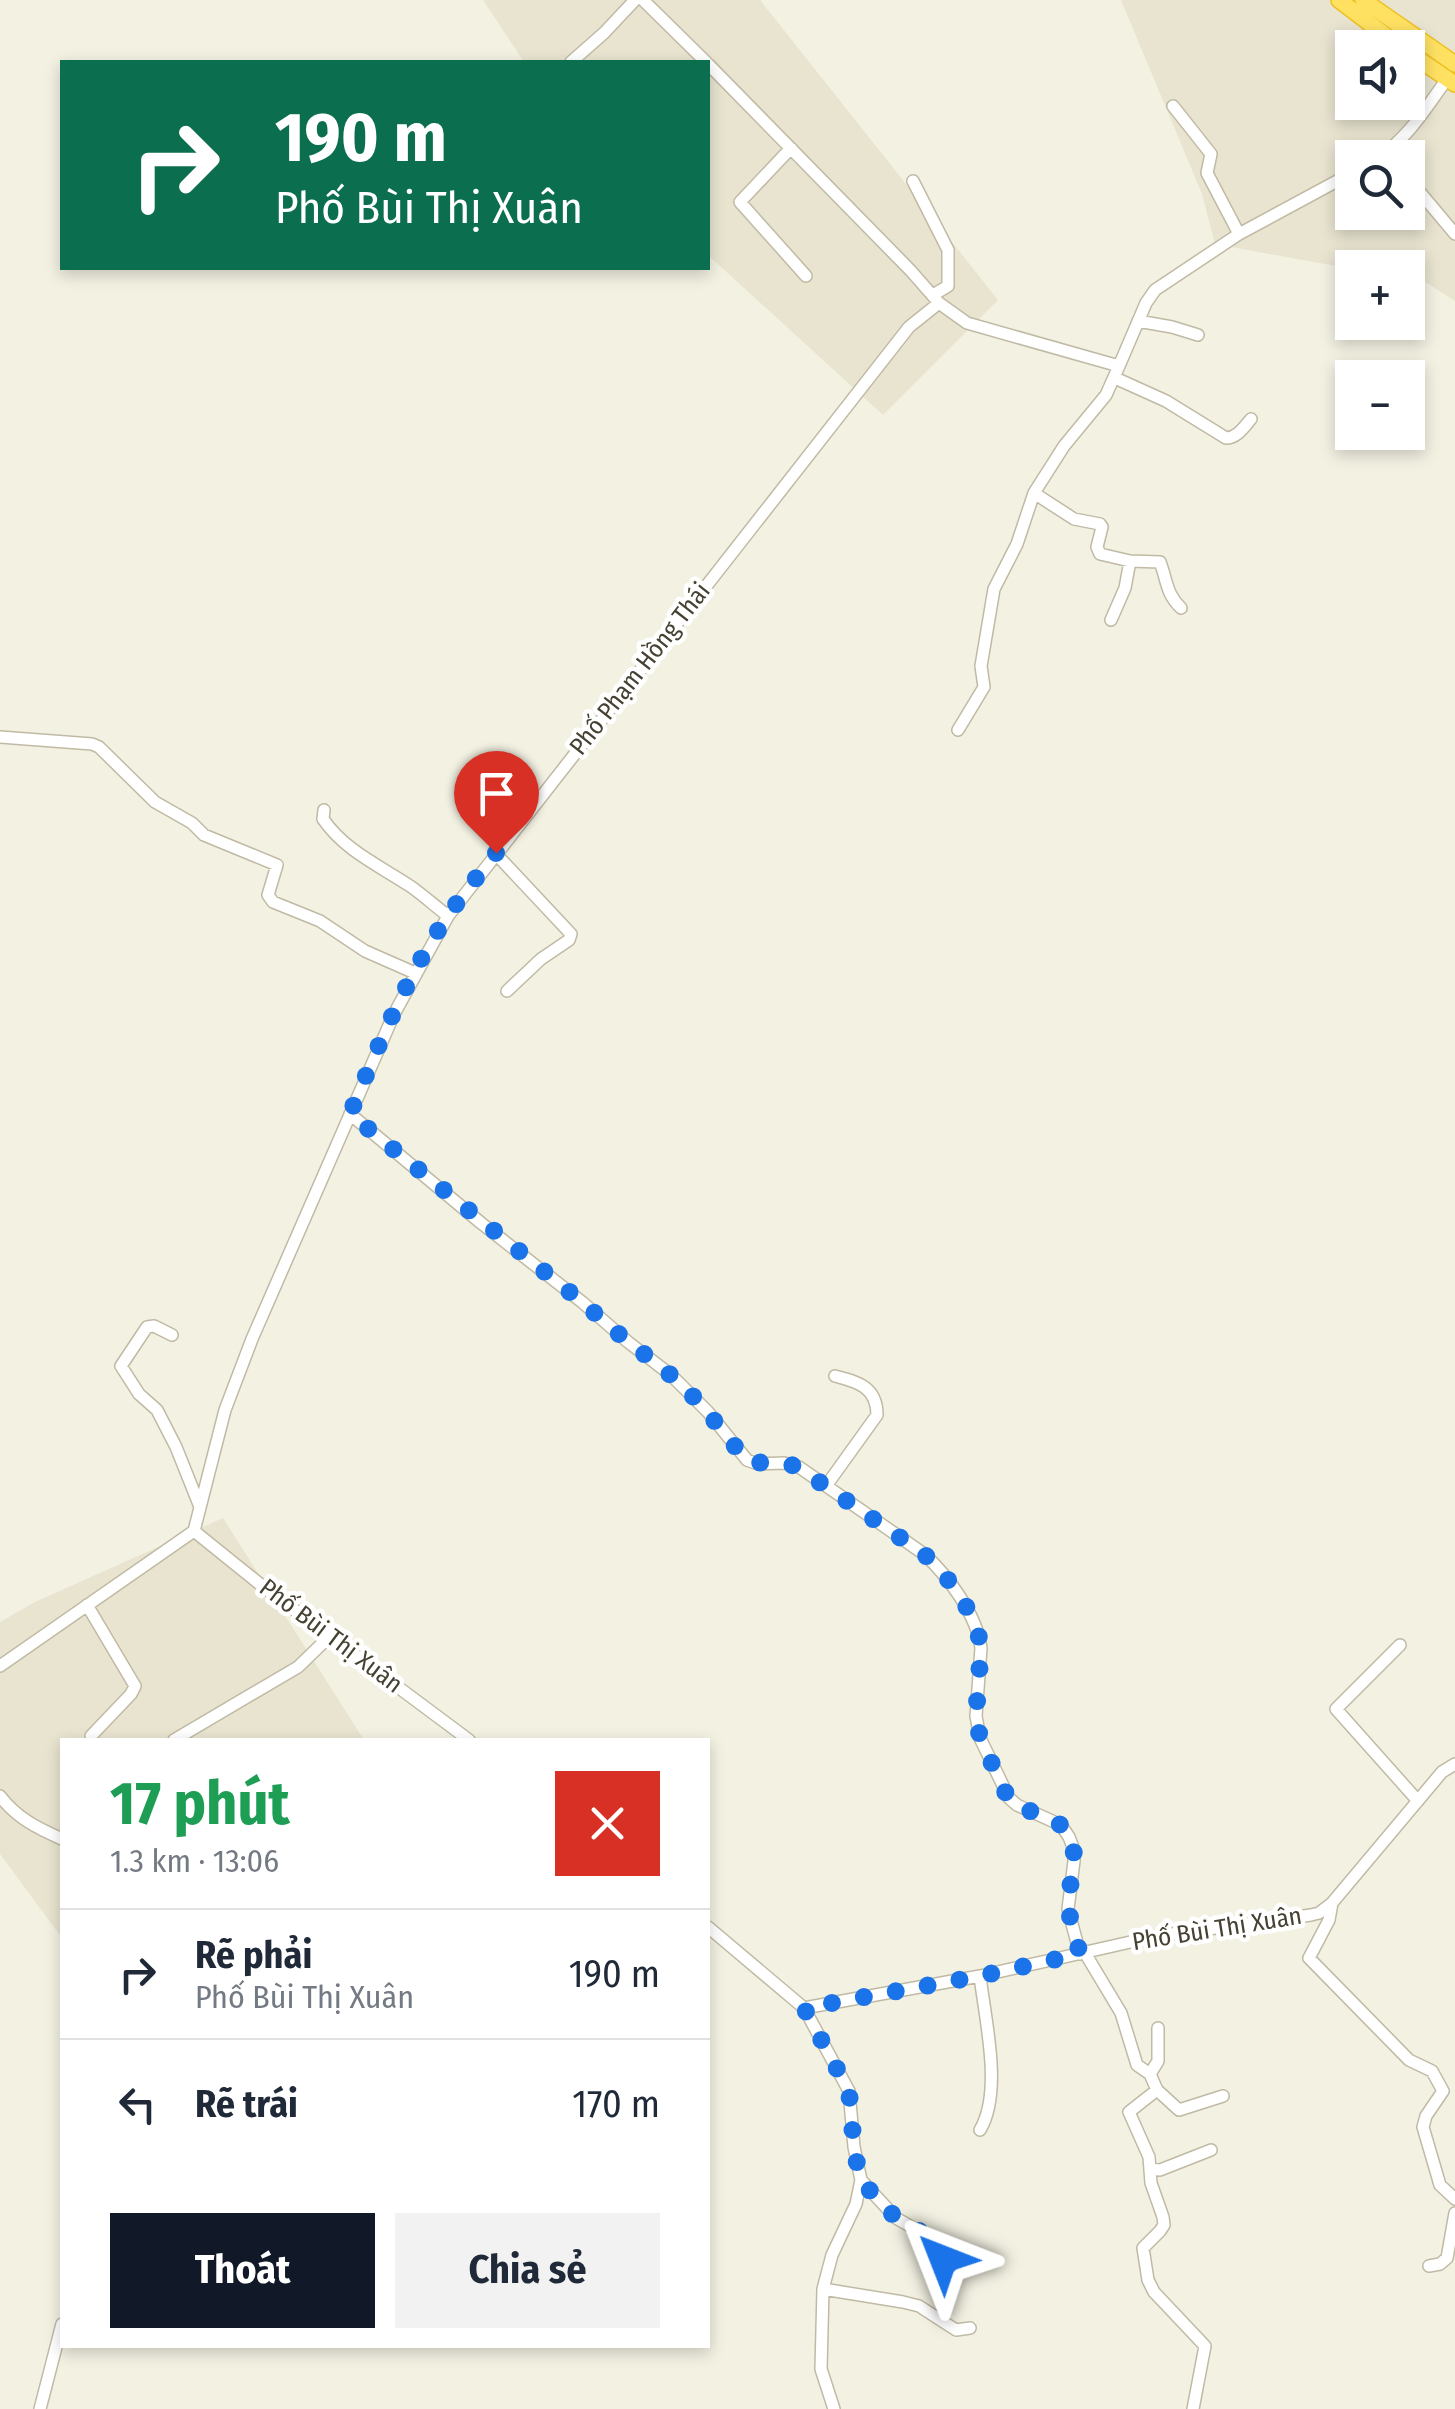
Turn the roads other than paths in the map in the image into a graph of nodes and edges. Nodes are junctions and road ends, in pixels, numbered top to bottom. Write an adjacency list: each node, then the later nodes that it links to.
1 (635, 0): 6 (street)
2 (642, 0): 7 (street)
3 (1339, 0): 5 (highway)
4 (1363, 0): 9 (highway)
5 (1378, 30)
6 (572, 60)
7 (704, 60)
8 (1425, 64): 11 (highway)
9 (1455, 64)
10 (710, 66): 14 (street)
11 (1451, 81): 13 (street)
12 (1173, 106): 18 (street)
13 (1401, 140)
14 (791, 148): 20 (street); 21 (street)
15 (913, 181): 21 (street)
16 (1335, 182): 18 (street)
17 (1425, 198): 19 (street)
18 (1239, 234): 22 (street)
19 (1455, 234)
20 (806, 276)
21 (936, 299): 24 (street); 33 (street, Phố Phạm Hồng Thái)
22 (1138, 321): 23 (street); 24 (street)
23 (1198, 335)
24 (1117, 372): 25 (street); 26 (street)
25 (1252, 420)
26 (1034, 493): 27 (street); 30 (street)
27 (1130, 562): 28 (street); 29 (street)
28 (1182, 608)
29 (1111, 620)
30 (958, 730)
31 (0, 738): 35 (street)
32 (324, 810): 34 (street)
33 (496, 853): 34 (street, Phố Phạm Hồng Thái); 36 (street)
34 (448, 916): 35 (street, Phố Phạm Hồng Thái)
35 (415, 973): 37 (street, Phố Phạm Hồng Thái)
36 (507, 991)
37 (350, 1114): 40 (street); 41 (street, Phố Phạm Hồng Thái)
38 (172, 1334): 41 (street)
39 (835, 1376): 40 (street)
40 (826, 1486): 56 (street)
41 (200, 1506): 42 (street, Phố Phạm Hồng Thái)
42 (194, 1531): 43 (street); 44 (street, Phố Bùi Thị Xuân)
43 (87, 1605): 46 (street); 47 (street)
44 (331, 1636): 48 (street); 49 (street, Phố Bùi Thị Xuân)
45 (1400, 1645): 52 (street)
46 (0, 1666)
47 (91, 1736)
48 (177, 1738)
49 (466, 1738)
50 (1455, 1764): 52 (street, Phố Bùi Thị Xuân)
51 (0, 1796): 53 (street)
52 (1416, 1804): 54 (street, Phố Bùi Thị Xuân)
53 (60, 1838)
54 (1332, 1903): 56 (street, Phố Bùi Thị Xuân); 67 (street)
55 (710, 1929): 58 (street)
56 (1082, 1953): 57 (street, Phố Bùi Thị Xuân); 60 (street)
57 (980, 1976): 58 (street, Phố Bùi Thị Xuân); 63 (street)
58 (804, 2008): 66 (street)
59 (1158, 2028): 60 (street)
60 (1150, 2074): 61 (street)
61 (1157, 2090): 62 (street); 65 (street)
62 (1222, 2096)
63 (980, 2130)
64 (1211, 2150): 65 (street)
65 (1150, 2169): 76 (street)
66 (860, 2180): 70 (street); 71 (street)
67 (1455, 2199)
68 (1455, 2213): 69 (street)
69 (1429, 2266)
70 (938, 2268)
71 (824, 2289): 72 (street); 75 (street)
72 (970, 2328)
73 (60, 2332): 74 (street)
74 (40, 2409)
75 (834, 2409)
76 (1193, 2409)

